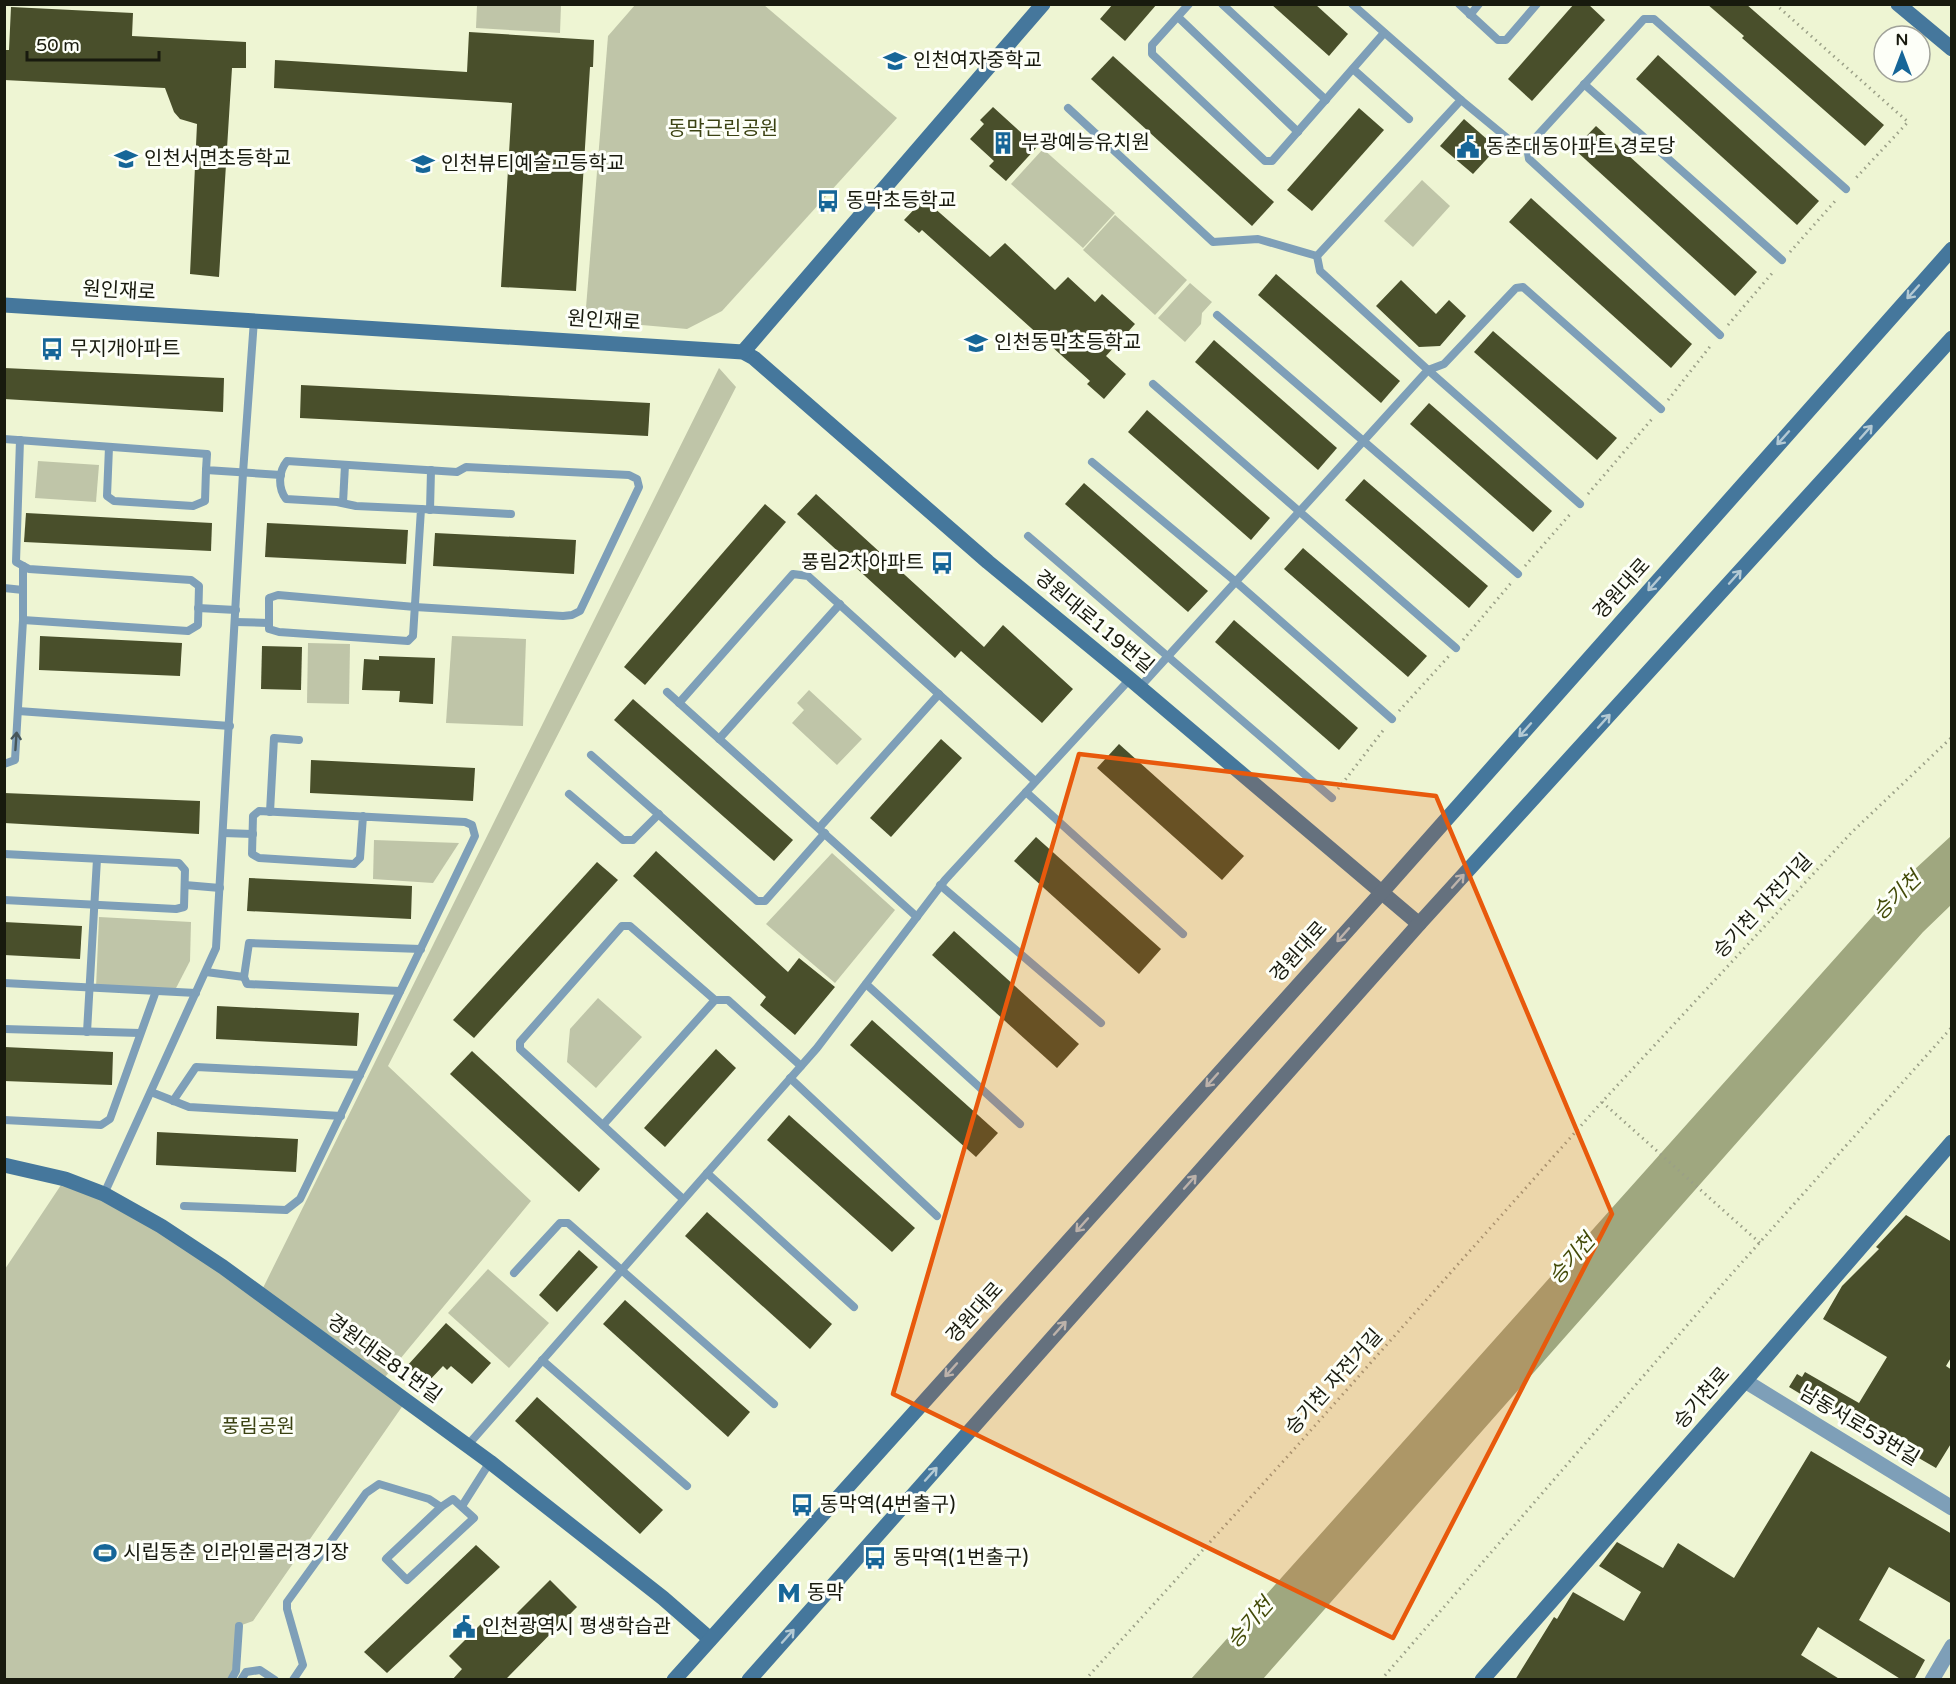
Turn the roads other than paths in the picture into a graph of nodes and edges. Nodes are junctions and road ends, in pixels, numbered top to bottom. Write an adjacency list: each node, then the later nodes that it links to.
1 (1042, 4): 30 (main road)
2 (1189, 4): 10 (lane)
3 (1222, 4): 15 (lane)
4 (1352, 4): 11 (lane)
5 (1459, 4): 9 (lane)
6 (1479, 4): 9 (lane)
7 (1537, 4): 9 (lane)
8 (1898, 4): 12 (main road)
9 (1470, 15)
10 (1178, 17): 19 (lane); 19 (lane)
11 (1384, 33): 13 (lane); 16 (lane)
12 (1952, 50)
13 (1353, 69): 15 (lane); 18 (lane)
14 (1584, 84): 20 (lane); 21 (lane); 24 (lane)
15 (1326, 100): 19 (lane)
16 (1461, 100): 20 (lane); 23 (lane)
17 (1068, 108): 23 (lane)
18 (1408, 119)
19 (1298, 132)
20 (1527, 147): 28 (lane)
21 (1846, 189)
22 (1952, 249): 90 (main road, 경원대로, one-way to 90)
23 (1317, 256): 31 (lane)
24 (1782, 260)
25 (4, 305): 27 (main road, 원인재로)
26 (1217, 315): 36 (lane)
27 (254, 320): 30 (main road, 원인재로); 42 (lane)
28 (1720, 334)
29 (1952, 338): 94 (main road, one-way to 29)
30 (743, 352): 64 (main road, 경원대로119번길)
31 (1428, 370): 33 (lane); 36 (lane); 45 (lane)
32 (1153, 384): 47 (lane)
33 (1661, 409)
34 (4, 439): 35 (lane)
35 (20, 440): 37 (lane); 50 (lane)
36 (1363, 441): 47 (lane); 51 (lane)
37 (109, 447): 40 (lane); 40 (lane)
38 (1092, 462): 52 (lane)
39 (345, 465): 41 (lane); 43 (lane); 44 (lane)
40 (206, 470): 42 (lane)
41 (431, 470): 46 (lane); 56 (lane)
42 (243, 473): 43 (lane); 58 (lane)
43 (280, 475): 44 (lane)
44 (343, 503): 46 (lane)
45 (1580, 504)
46 (425, 510): 48 (lane); 56 (lane)
47 (1300, 511): 52 (lane); 62 (lane)
48 (511, 514)
49 (1028, 536): 63 (lane)
50 (23, 566): 54 (lane); 57 (lane)
51 (1518, 574)
52 (1236, 582): 63 (lane); 69 (lane)
53 (4, 588): 54 (lane)
54 (23, 590): 59 (lane)
55 (840, 604): 66 (lane); 67 (lane); 71 (lane)
56 (415, 607): 61 (lane); 61 (lane)
57 (198, 608): 58 (lane); 59 (lane)
58 (236, 610): 60 (lane)
59 (23, 620): 68 (lane)
60 (235, 622): 61 (lane); 70 (lane)
61 (269, 623)
62 (1456, 648)
63 (1169, 656): 64 (lane); 78 (lane)
64 (1135, 683): 75 (lane); 90 (main road, 경원대로119번길)
65 (667, 692): 67 (lane)
66 (939, 694): 75 (lane); 82 (lane)
67 (678, 703): 71 (lane)
68 (18, 711): 70 (lane); 74 (lane, one-way to 68)
69 (1392, 719)
70 (230, 726): 83 (lane)
71 (719, 739): 82 (lane)
72 (298, 740): 79 (lane)
73 (591, 755): 80 (lane)
74 (4, 764)
75 (1035, 781): 76 (lane)
76 (1026, 792): 88 (lane); 95 (lane)
77 (569, 794): 80 (lane)
78 (1332, 798)
79 (270, 812): 81 (lane); 84 (lane)
80 (659, 814): 82 (lane)
81 (363, 816): 84 (lane); 96 (lane)
82 (822, 831): 93 (lane)
83 (223, 833): 84 (lane); 89 (lane)
84 (253, 834)
85 (4, 854): 86 (lane)
86 (97, 858): 87 (lane); 92 (lane)
87 (185, 885): 89 (lane); 92 (lane)
88 (940, 885): 93 (lane); 106 (lane)
89 (220, 888): 97 (lane)
90 (1382, 892): 94 (main road, 경원대로119번길); 139 (main road, 경원대로, one-way to 139)
91 (4, 900): 92 (lane)
92 (95, 904): 101 (lane)
93 (917, 916): 100 (lane)
94 (1419, 924): 146 (main road, one-way to 94)
95 (1183, 933)
96 (421, 949): 98 (lane); 103 (lane)
97 (206, 972): 98 (lane); 104 (lane)
98 (244, 976): 103 (lane)
99 (4, 983): 101 (lane)
100 (866, 984): 110 (lane); 117 (lane)
101 (91, 988): 102 (lane); 108 (lane)
102 (156, 991): 104 (lane); 109 (lane)
103 (400, 992): 111 (lane)
104 (196, 993): 113 (lane)
105 (715, 1000): 110 (lane); 118 (lane); 118 (lane)
106 (1101, 1023)
107 (4, 1029): 108 (lane)
108 (87, 1032): 109 (lane)
109 (140, 1033): 116 (lane)
110 (801, 1066): 112 (lane)
111 (360, 1075): 114 (lane); 115 (lane)
112 (790, 1078): 121 (lane); 125 (lane)
113 (151, 1092): 114 (lane); 122 (lane)
114 (173, 1101): 115 (lane)
115 (341, 1116): 124 (lane)
116 (4, 1120)
117 (1020, 1124)
118 (603, 1125): 123 (lane)
119 (1952, 1142): 130 (main road, 승기천로)
120 (4, 1165): 122 (main road, 경원대로81번길)
121 (707, 1173): 123 (lane); 128 (lane)
122 (104, 1194): 132 (main road, 경원대로81번길)
123 (683, 1199): 126 (lane)
124 (184, 1206)
125 (937, 1216)
126 (621, 1269): 127 (lane); 129 (lane); 131 (lane)
127 (514, 1273)
128 (854, 1307)
129 (542, 1360): 132 (lane); 134 (lane)
130 (1744, 1381): 137 (street, 남동서로53번길); 147 (main road, 승기천로)
131 (774, 1404)
132 (467, 1446): 133 (main road, 경원대로81번길)
133 (490, 1462): 135 (lane); 139 (main road, 경원대로81번길)
134 (687, 1486)
135 (462, 1506): 136 (lane); 136 (lane)
136 (441, 1507): 144 (lane)
137 (1952, 1508)
138 (239, 1626): 141 (lane)
139 (710, 1639): 145 (main road, 경원대로)
140 (1952, 1646): 148 (street)
141 (231, 1680)
142 (241, 1680): 143 (lane)
143 (275, 1680)
144 (293, 1680)
145 (674, 1680)
146 (749, 1680)
147 (1482, 1680)
148 (1932, 1680)

